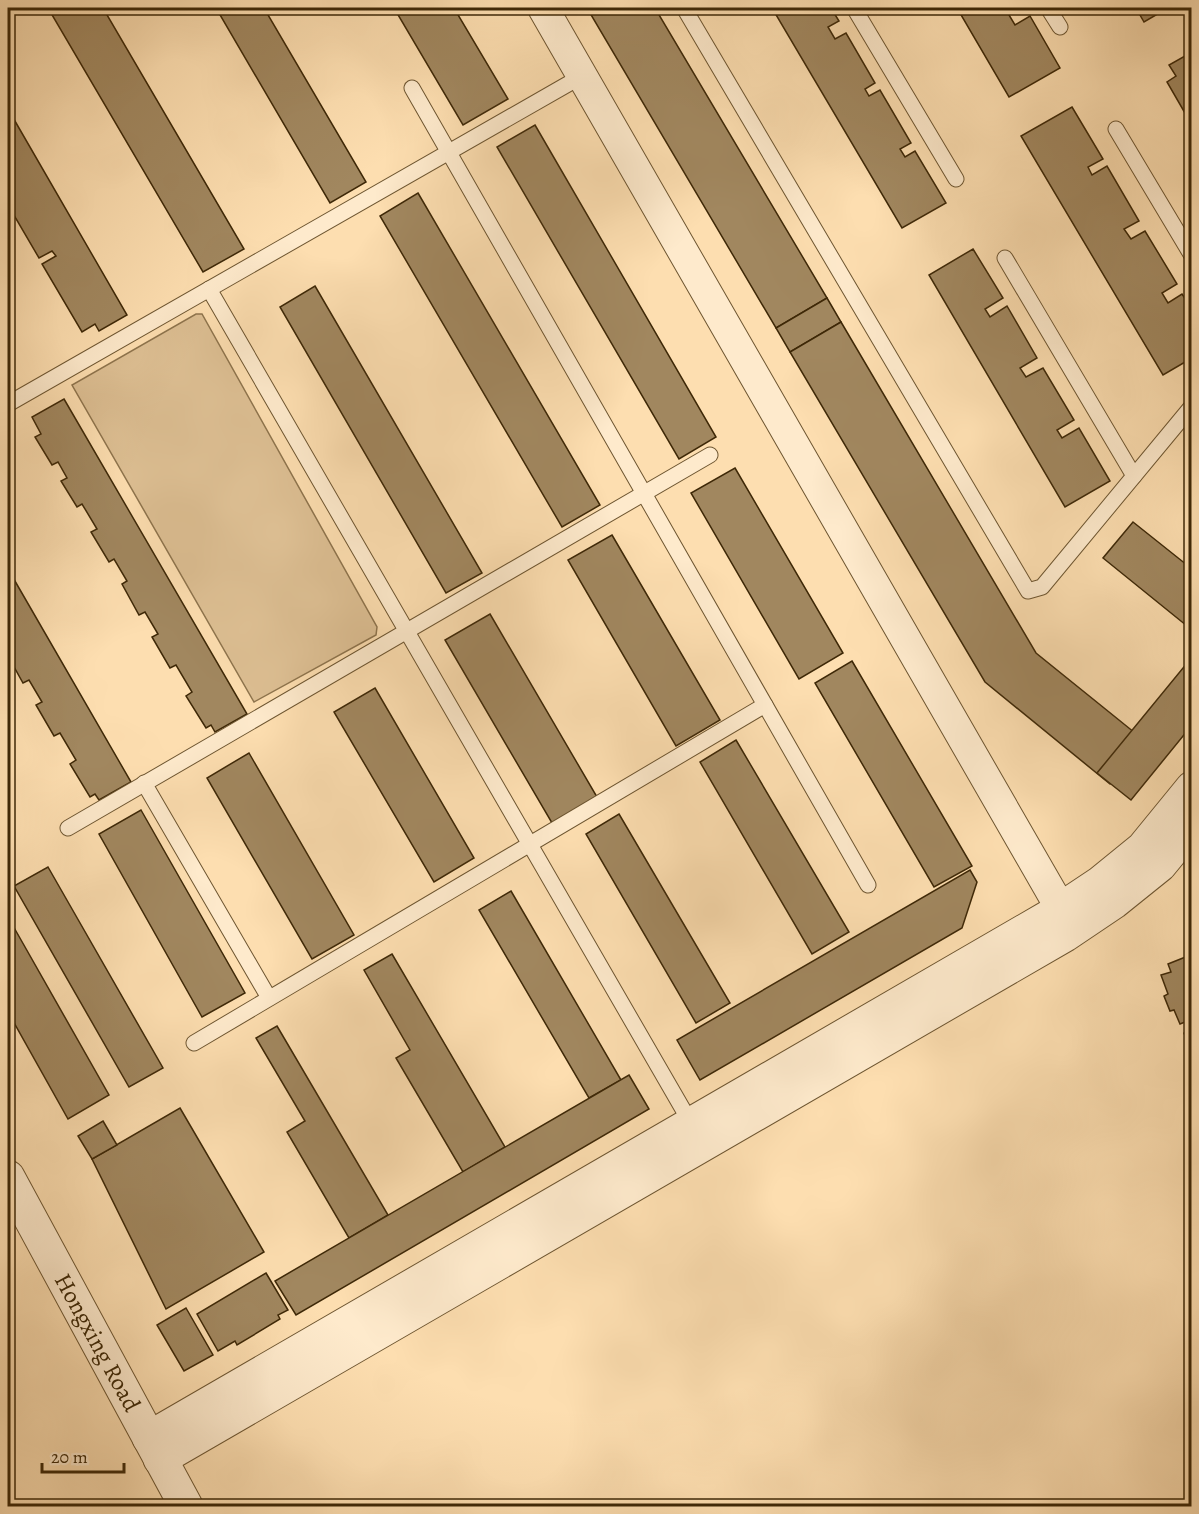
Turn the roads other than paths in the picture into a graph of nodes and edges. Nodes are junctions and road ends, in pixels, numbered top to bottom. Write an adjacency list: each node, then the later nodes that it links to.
1 (543, 8): 6 (street)
2 (684, 8): 17 (lane)
3 (854, 8): 10 (lane)
4 (1048, 8): 5 (lane)
5 (1060, 27)
6 (582, 76): 9 (lane); 27 (street)
7 (412, 88): 9 (lane)
8 (1116, 129): 11 (lane)
9 (448, 152): 13 (lane); 18 (lane)
10 (956, 179)
11 (1191, 256)
12 (1005, 258): 17 (lane)
13 (209, 289): 14 (lane); 19 (lane)
14 (8, 404)
15 (1191, 406): 17 (lane)
16 (710, 455): 18 (lane)
17 (1134, 476)
18 (644, 493): 19 (lane); 20 (lane)
19 (407, 631): 21 (lane); 25 (lane)
20 (765, 705): 25 (lane); 26 (lane)
21 (144, 783): 24 (lane); 28 (lane)
22 (1191, 788): 27 (street)
23 (1191, 826): 32 (street)
24 (68, 828)
25 (530, 844): 28 (lane); 30 (lane)
26 (868, 885)
27 (1061, 909): 30 (street)
28 (269, 998): 29 (lane)
29 (194, 1042)
30 (692, 1125): 32 (street)
31 (8, 1177): 32 (street, Hongxing Road)
32 (154, 1449): 33 (street, Hongxing Road)
33 (186, 1506)

